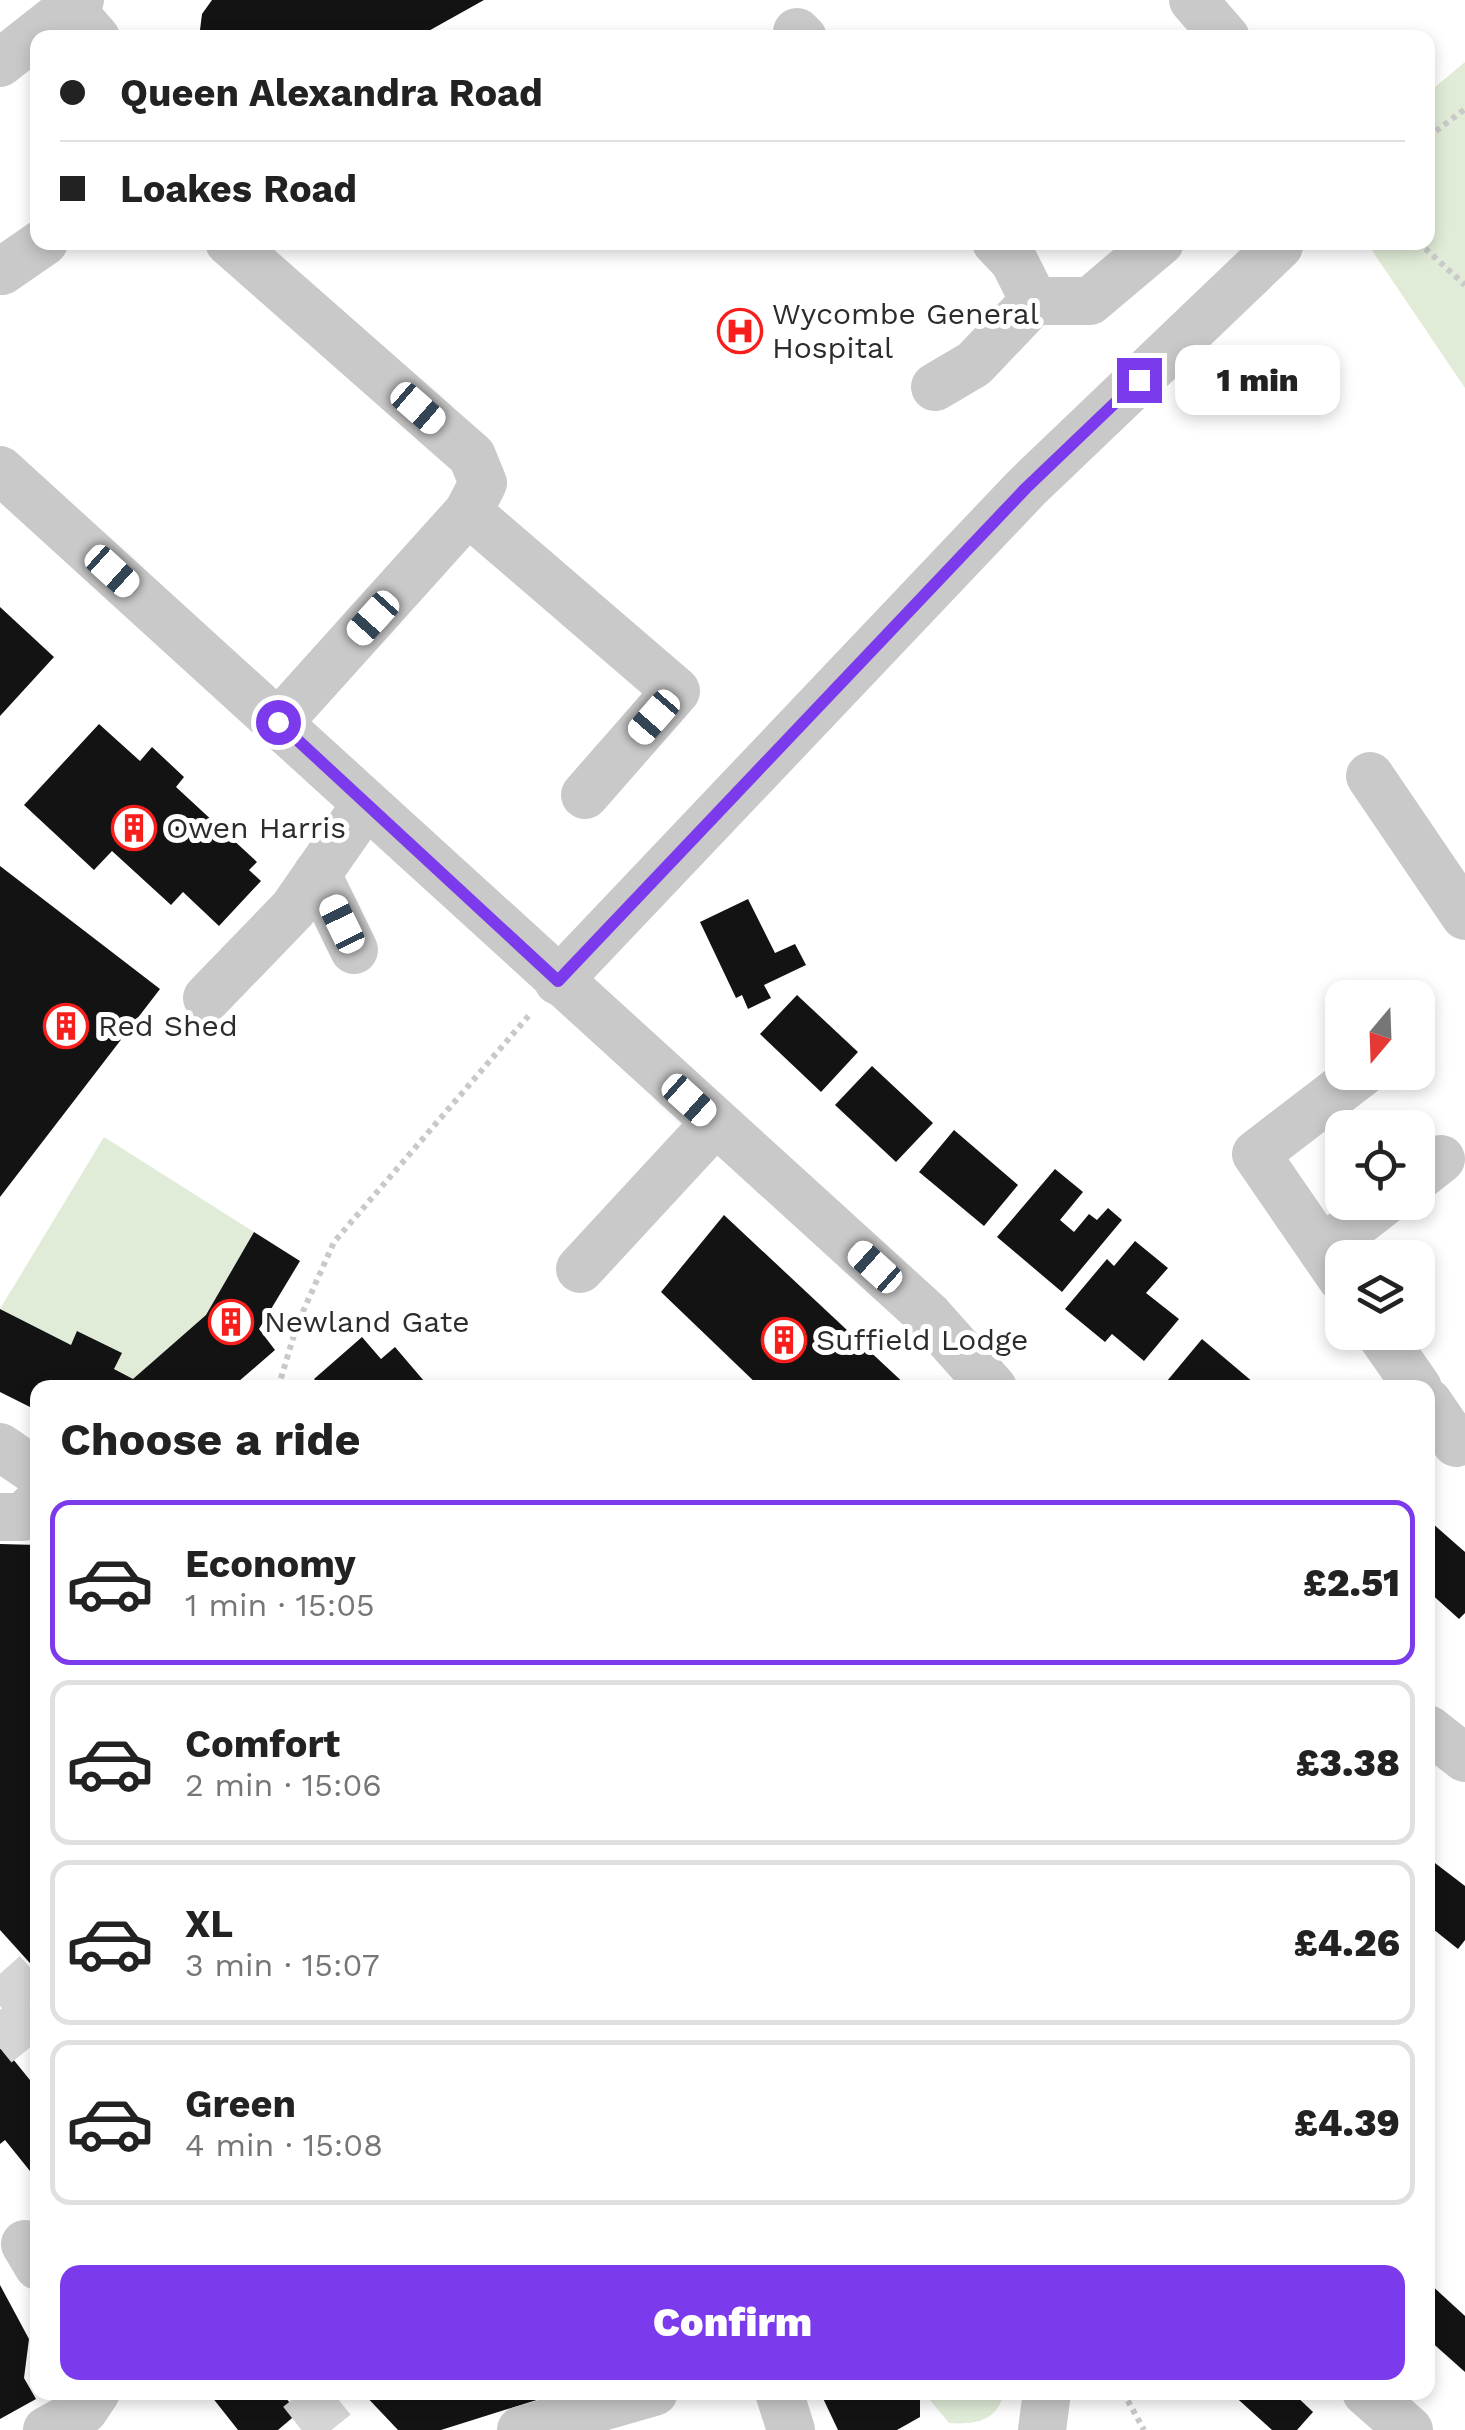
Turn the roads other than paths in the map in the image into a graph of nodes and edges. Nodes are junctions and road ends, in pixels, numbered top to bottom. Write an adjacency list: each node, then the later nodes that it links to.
1 (1193, 0): 4 (street)
2 (82, 15): 3 (street)
3 (56, 30)
4 (1219, 30)
5 (30, 45): 6 (street)
6 (0, 63)
7 (32, 250): 12 (street)
8 (238, 250): 16 (street)
9 (1003, 250): 13 (street)
10 (1145, 250): 13 (street)
11 (1276, 250): 24 (street)
12 (2, 271)
13 (1034, 301): 14 (street)
14 (935, 387)
15 (0, 470): 17 (street)
16 (456, 526): 17 (street); 19 (street)
17 (278, 722): 20 (street)
18 (1370, 776): 22 (street)
19 (585, 795)
20 (366, 804): 21 (street); 24 (street)
21 (318, 874): 23 (street); 25 (street)
22 (1465, 916)
23 (354, 950)
24 (558, 981): 27 (street)
25 (207, 998)
26 (1340, 1090): 30 (street)
27 (715, 1123): 31 (street); 33 (street)
28 (1369, 1220): 29 (street)
29 (1353, 1240)
30 (1325, 1255)
31 (580, 1269)
32 (1392, 1350): 34 (street)
33 (987, 1380)
34 (1413, 1380)
35 (1435, 1416): 37 (street)
36 (0, 1447): 38 (street)
37 (1450, 1447)
38 (30, 1468)
39 (30, 1510): 40 (street)
40 (0, 1518)
41 (1435, 1734): 42 (street)
42 (1465, 1758)
43 (91, 2400): 49 (street)
44 (626, 2400): 50 (street)
45 (756, 2400): 51 (street)
46 (782, 2400): 52 (street)
47 (1046, 2400): 53 (street)
48 (1375, 2400): 54 (street)
49 (48, 2430)
50 (521, 2430)
51 (764, 2430)
52 (791, 2430)
53 (1042, 2430)
54 (1409, 2430)

